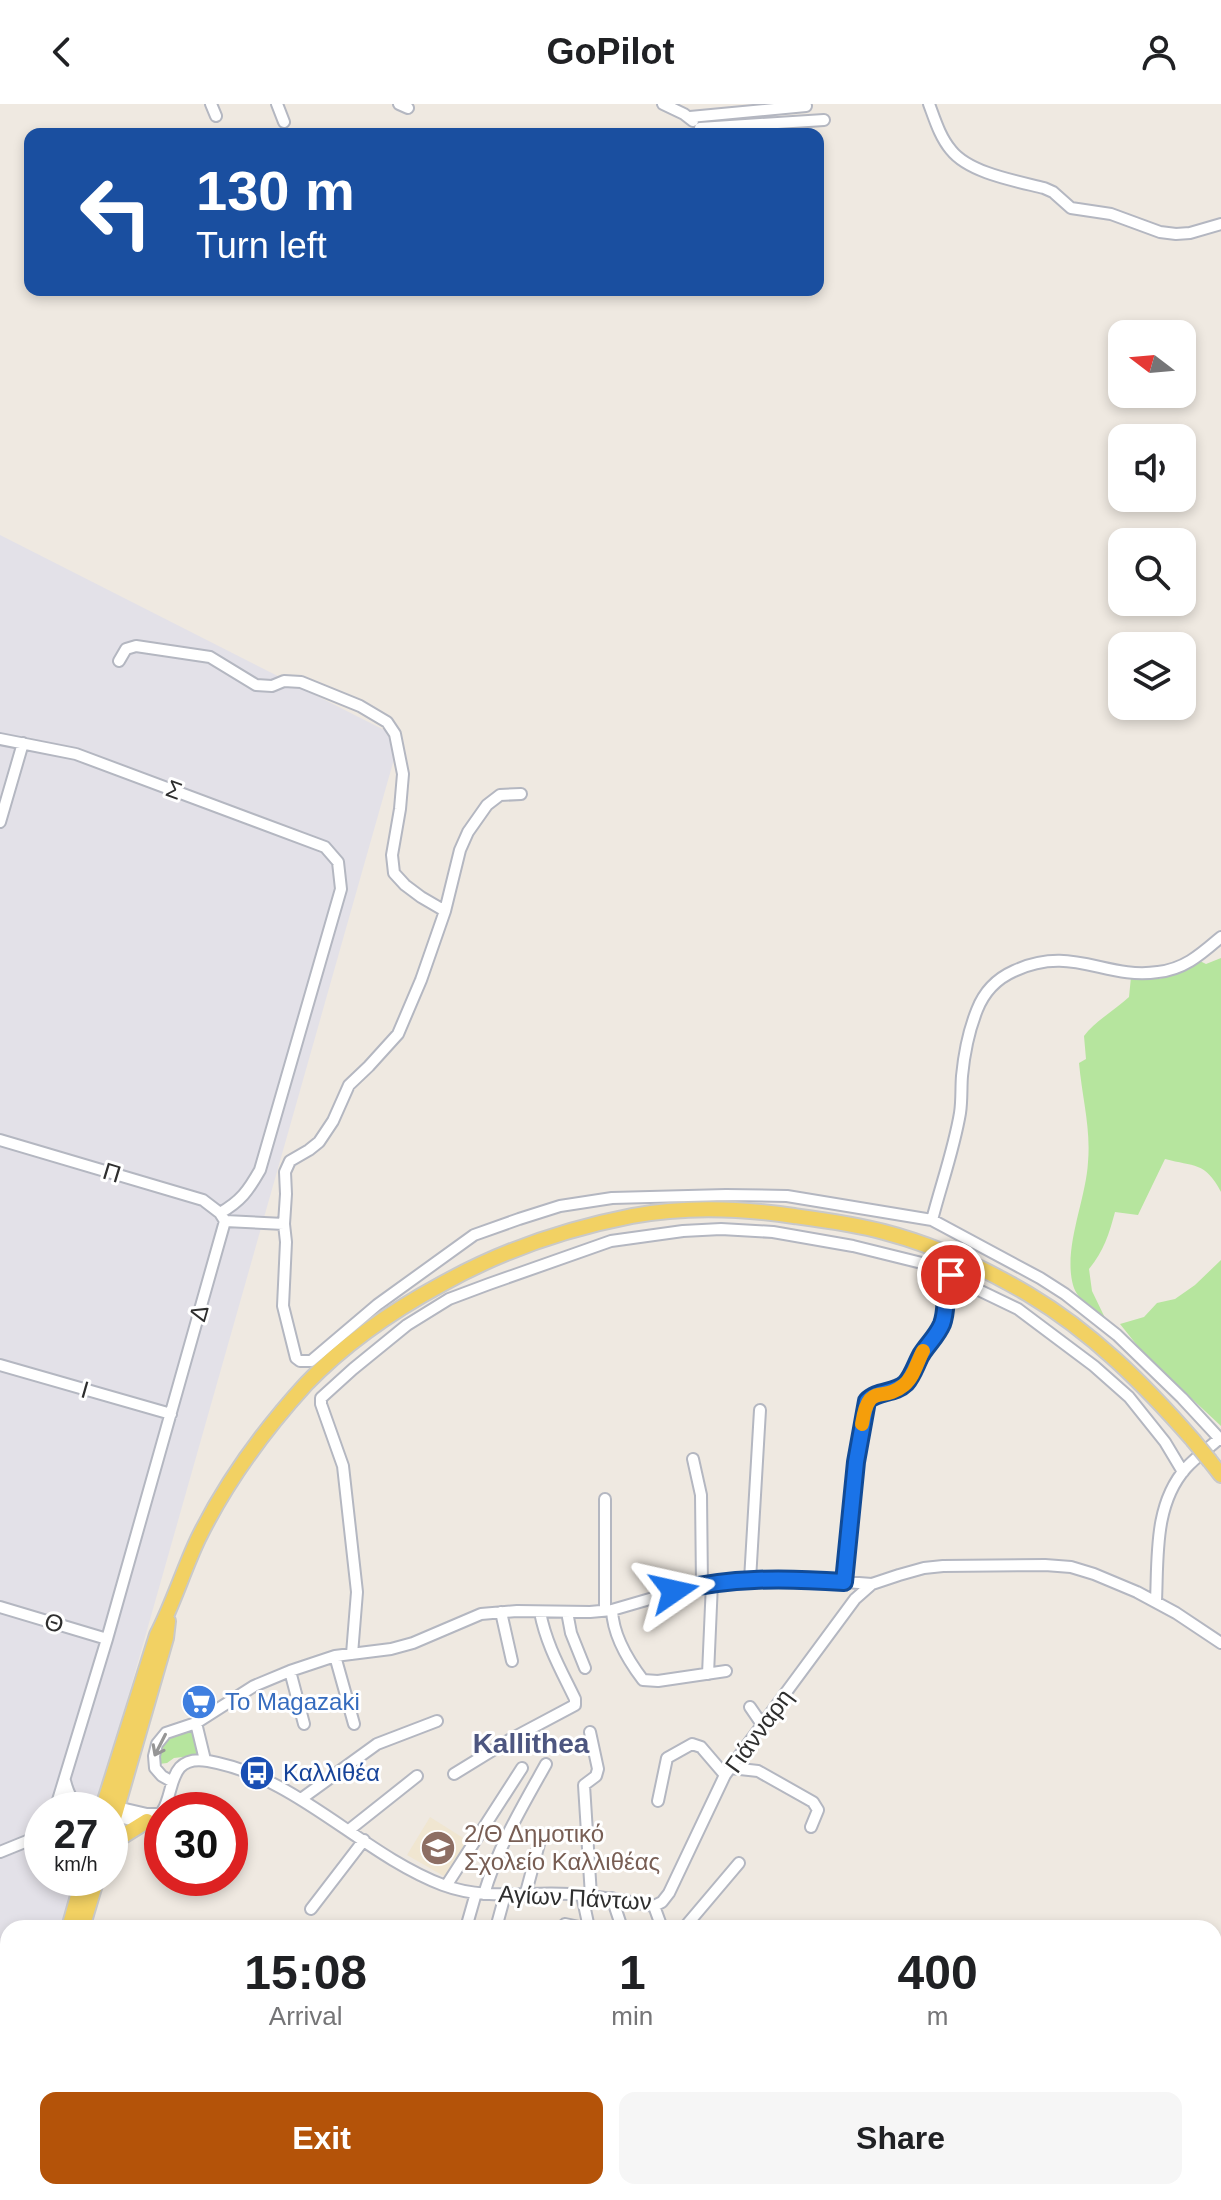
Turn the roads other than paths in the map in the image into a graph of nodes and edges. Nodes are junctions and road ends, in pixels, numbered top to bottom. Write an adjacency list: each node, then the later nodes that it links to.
1 (211, 104): 6 (street)
2 (277, 104): 9 (street)
3 (663, 104): 7 (street)
4 (929, 104): 12 (street)
5 (806, 106): 7 (street)
6 (216, 116)
7 (690, 117): 10 (street)
8 (824, 120): 11 (street)
9 (284, 122)
10 (699, 128)
11 (735, 128)
12 (1221, 224)
13 (119, 661): 18 (street)
14 (0, 739): 15 (street, Σ)
15 (23, 743): 17 (street); 21 (street, Σ)
16 (521, 794): 18 (street)
17 (0, 822)
18 (445, 911): 23 (street)
19 (1221, 937): 22 (street)
20 (0, 1140): 21 (street, Π)
21 (222, 1217): 23 (street); 27 (street, Δ)
22 (932, 1220): 23 (street); 28 (street)
23 (284, 1224)
24 (951, 1275): 30 (street); 34 (street); 45 (street)
25 (0, 1365): 27 (street, Ι)
26 (760, 1410): 33 (street)
27 (171, 1414): 43 (street, Δ)
28 (1220, 1439): 30 (street)
29 (693, 1459): 35 (street)
30 (1183, 1472): 37 (street)
31 (1221, 1475): 69 (main road, bridge)
32 (605, 1499): 39 (street)
33 (750, 1580): 34 (street); 35 (street)
34 (844, 1582): 36 (street)
35 (707, 1584): 39 (street); 51 (street)
36 (872, 1584): 37 (street); 57 (street, Γιάνναρη)
37 (1156, 1601): 44 (street)
38 (0, 1607): 43 (street, Θ)
39 (608, 1610): 42 (street); 51 (street)
40 (501, 1612): 41 (street); 45 (street); 47 (street)
41 (540, 1612): 42 (street); 63 (street)
42 (567, 1612): 48 (street)
43 (107, 1639): 65 (street, Δ)
44 (1221, 1643)
45 (352, 1654): 46 (street)
46 (335, 1656): 49 (street); 56 (street)
47 (512, 1661)
48 (585, 1668)
49 (290, 1671): 54 (street); 55 (street)
50 (726, 1671): 51 (street)
51 (708, 1674)
52 (750, 1707): 57 (street)
53 (437, 1721): 71 (street)
54 (196, 1723): 59 (street); 66 (street, one-way to 66)
55 (304, 1724)
56 (354, 1724)
57 (763, 1726): 62 (street, Γιάνναρη)
58 (590, 1732): 87 (street)
59 (205, 1760): 66 (street); 71 (street, Αγίων Πάντων)
60 (546, 1764): 82 (street)
61 (522, 1768): 80 (street)
62 (728, 1772): 72 (street); 73 (street); 81 (street, Γιάνναρη)
63 (454, 1774)
64 (417, 1776): 74 (street)
65 (65, 1779): 67 (street, Δ); 68 (street)
66 (171, 1781): 70 (street)
67 (61, 1792)
68 (67, 1792)
69 (116, 1792)
70 (171, 1792)
71 (301, 1799): 74 (street, Αγίων Πάντων)
72 (658, 1801)
73 (811, 1827)
74 (349, 1830): 75 (street, Αγίων Πάντων)
75 (364, 1840): 80 (street, Αγίων Πάντων); 90 (street)
76 (24, 1842): 78 (street)
77 (539, 1844): 86 (street)
78 (0, 1852)
79 (739, 1863): 98 (street)
80 (446, 1886): 82 (street, Αγίων Πάντων)
81 (669, 1893): 89 (street, Αγίων Πάντων)
82 (480, 1894): 83 (street, Αγίων Πάντων); 93 (street)
83 (505, 1895): 86 (street, Αγίων Πάντων); 94 (street)
84 (78, 1896): 91 (main road)
85 (92, 1896): 92 (main road)
86 (525, 1896): 87 (street, Αγίων Πάντων)
87 (587, 1896): 88 (street, Αγίων Πάντων); 95 (street)
88 (612, 1898): 89 (street, Αγίων Πάντων); 96 (street)
89 (654, 1906): 97 (street)
90 (311, 1909)
91 (71, 1920)
92 (84, 1920)
93 (469, 1920)
94 (498, 1920)
95 (586, 1920)
96 (619, 1920)
97 (659, 1920)
98 (691, 1920)

